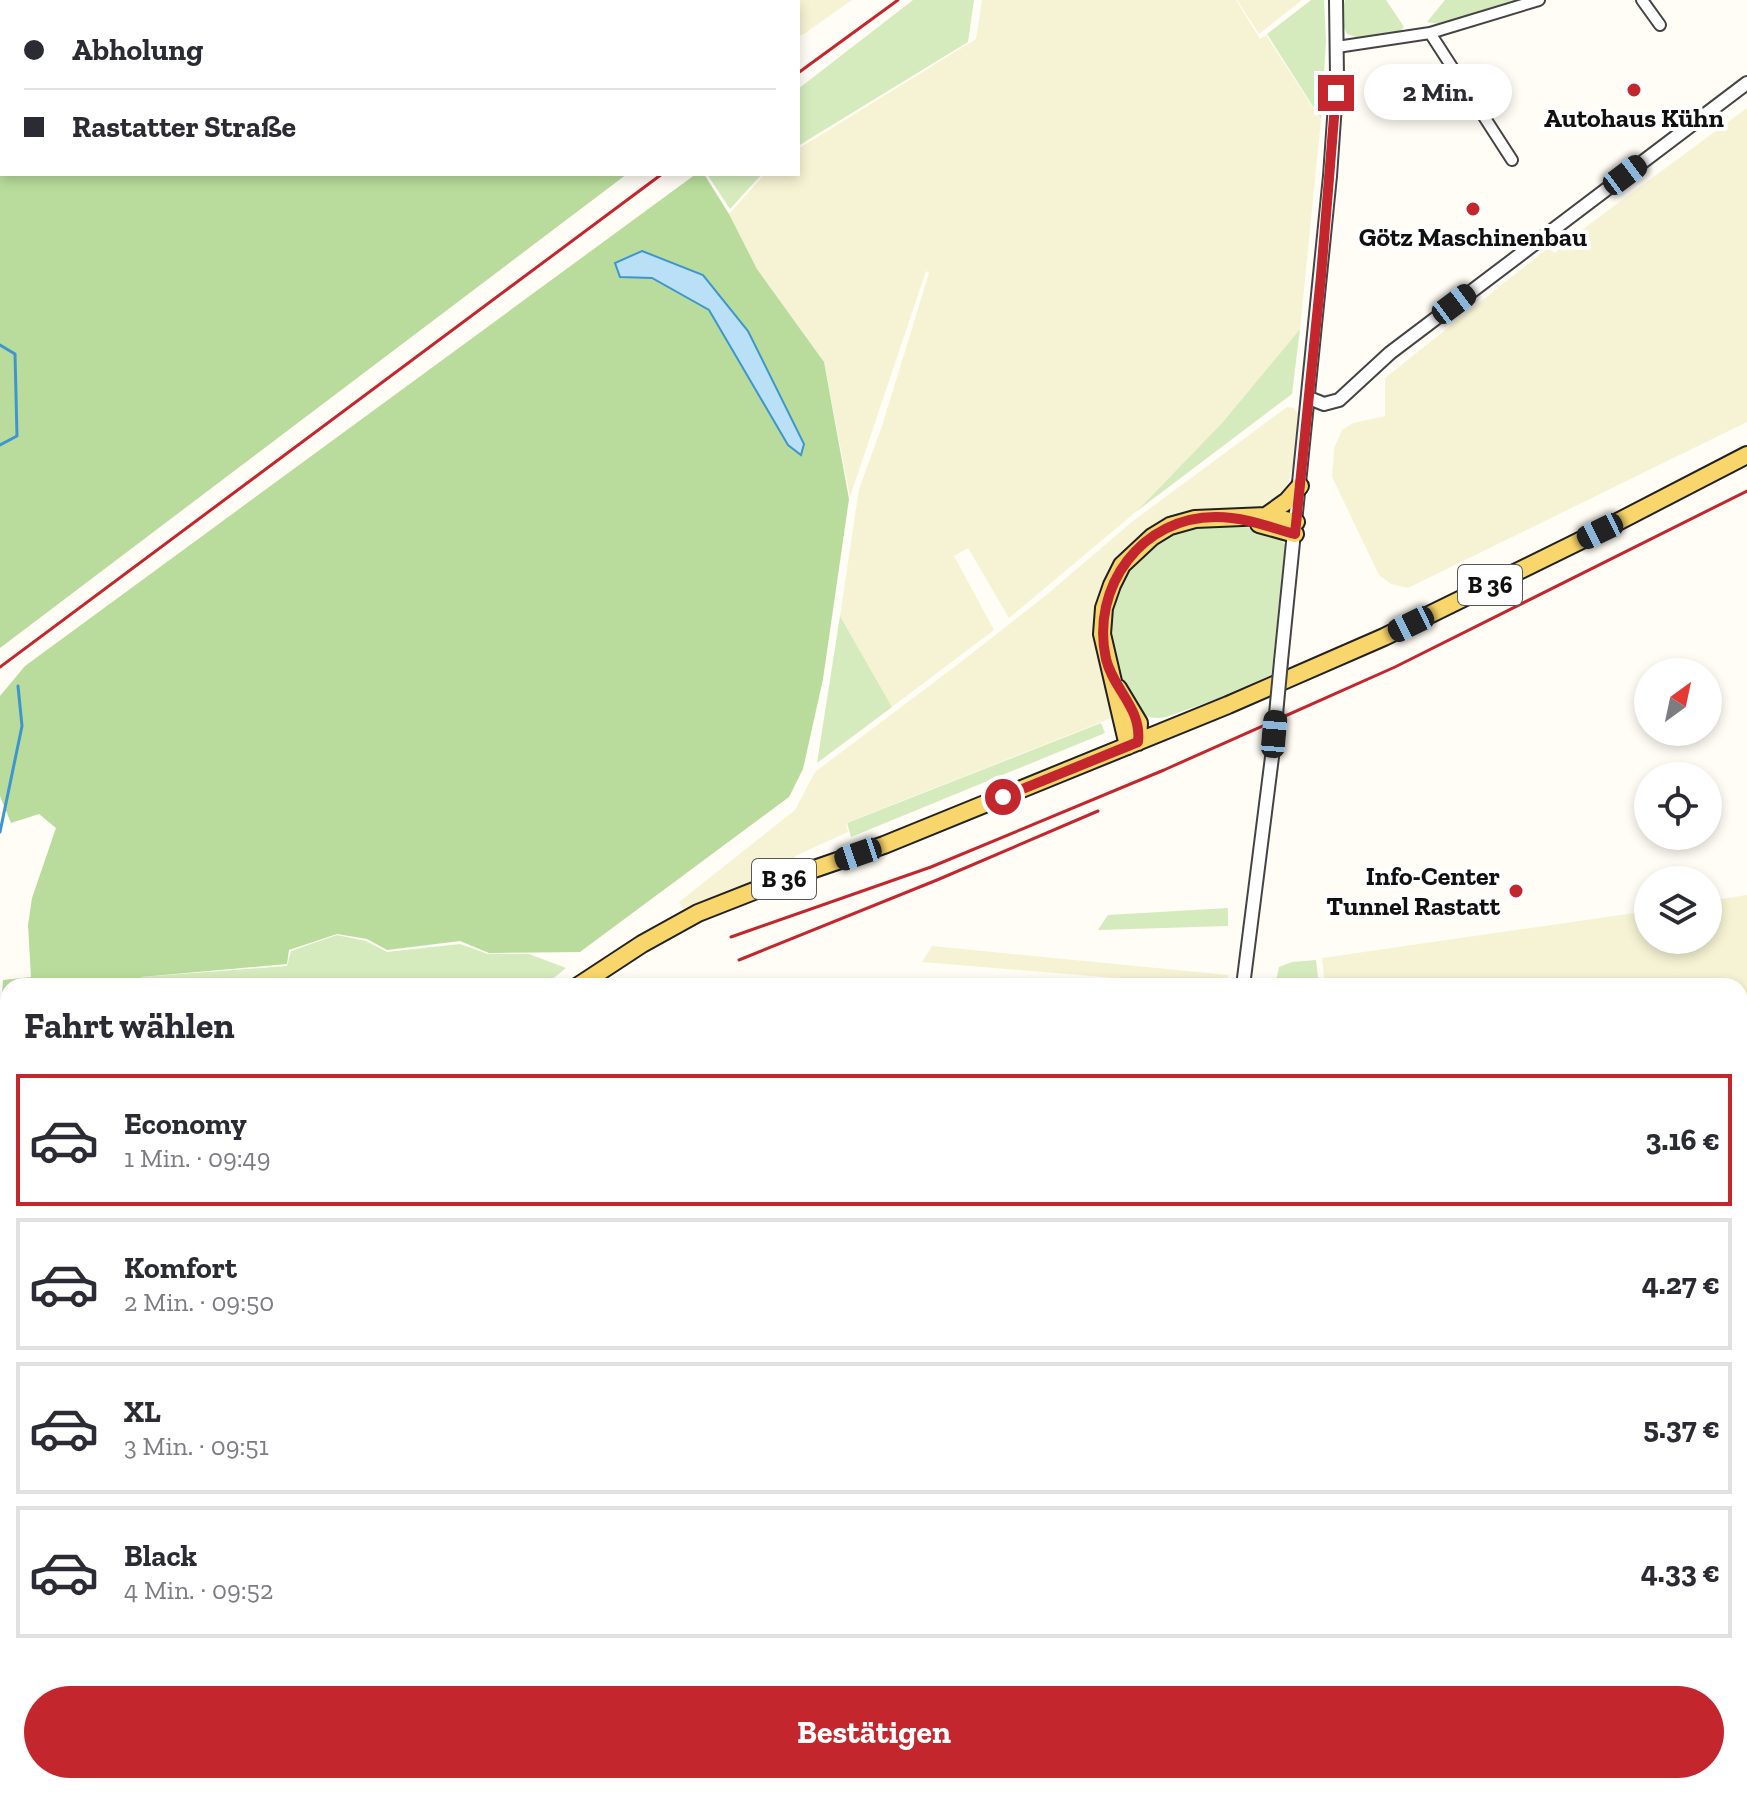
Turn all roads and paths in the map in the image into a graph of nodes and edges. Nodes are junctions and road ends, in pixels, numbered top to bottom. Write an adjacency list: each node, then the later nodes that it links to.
1 (1336, 0): 6 (street)
2 (1539, 0): 5 (street)
3 (1642, 0): 4 (street)
4 (1660, 25)
5 (1430, 33): 6 (street); 8 (street)
6 (1337, 47): 9 (street)
7 (1747, 83): 9 (street)
8 (1512, 160)
9 (1309, 398): 11 (street)
10 (1747, 455): 17 (main road, B 36)
11 (1300, 486): 12 (main road); 14 (street)
12 (1266, 516): 13 (main road); 14 (main road)
13 (1242, 519): 14 (main road); 15 (main road)
14 (1295, 528): 20 (street, bridge)
15 (1112, 681): 16 (main road); 18 (main road)
16 (1134, 712): 17 (main road); 18 (main road)
17 (1174, 727): 18 (main road, B 36)
18 (1133, 744): 19 (main road, B 36)
19 (590, 978)
20 (1244, 978)

